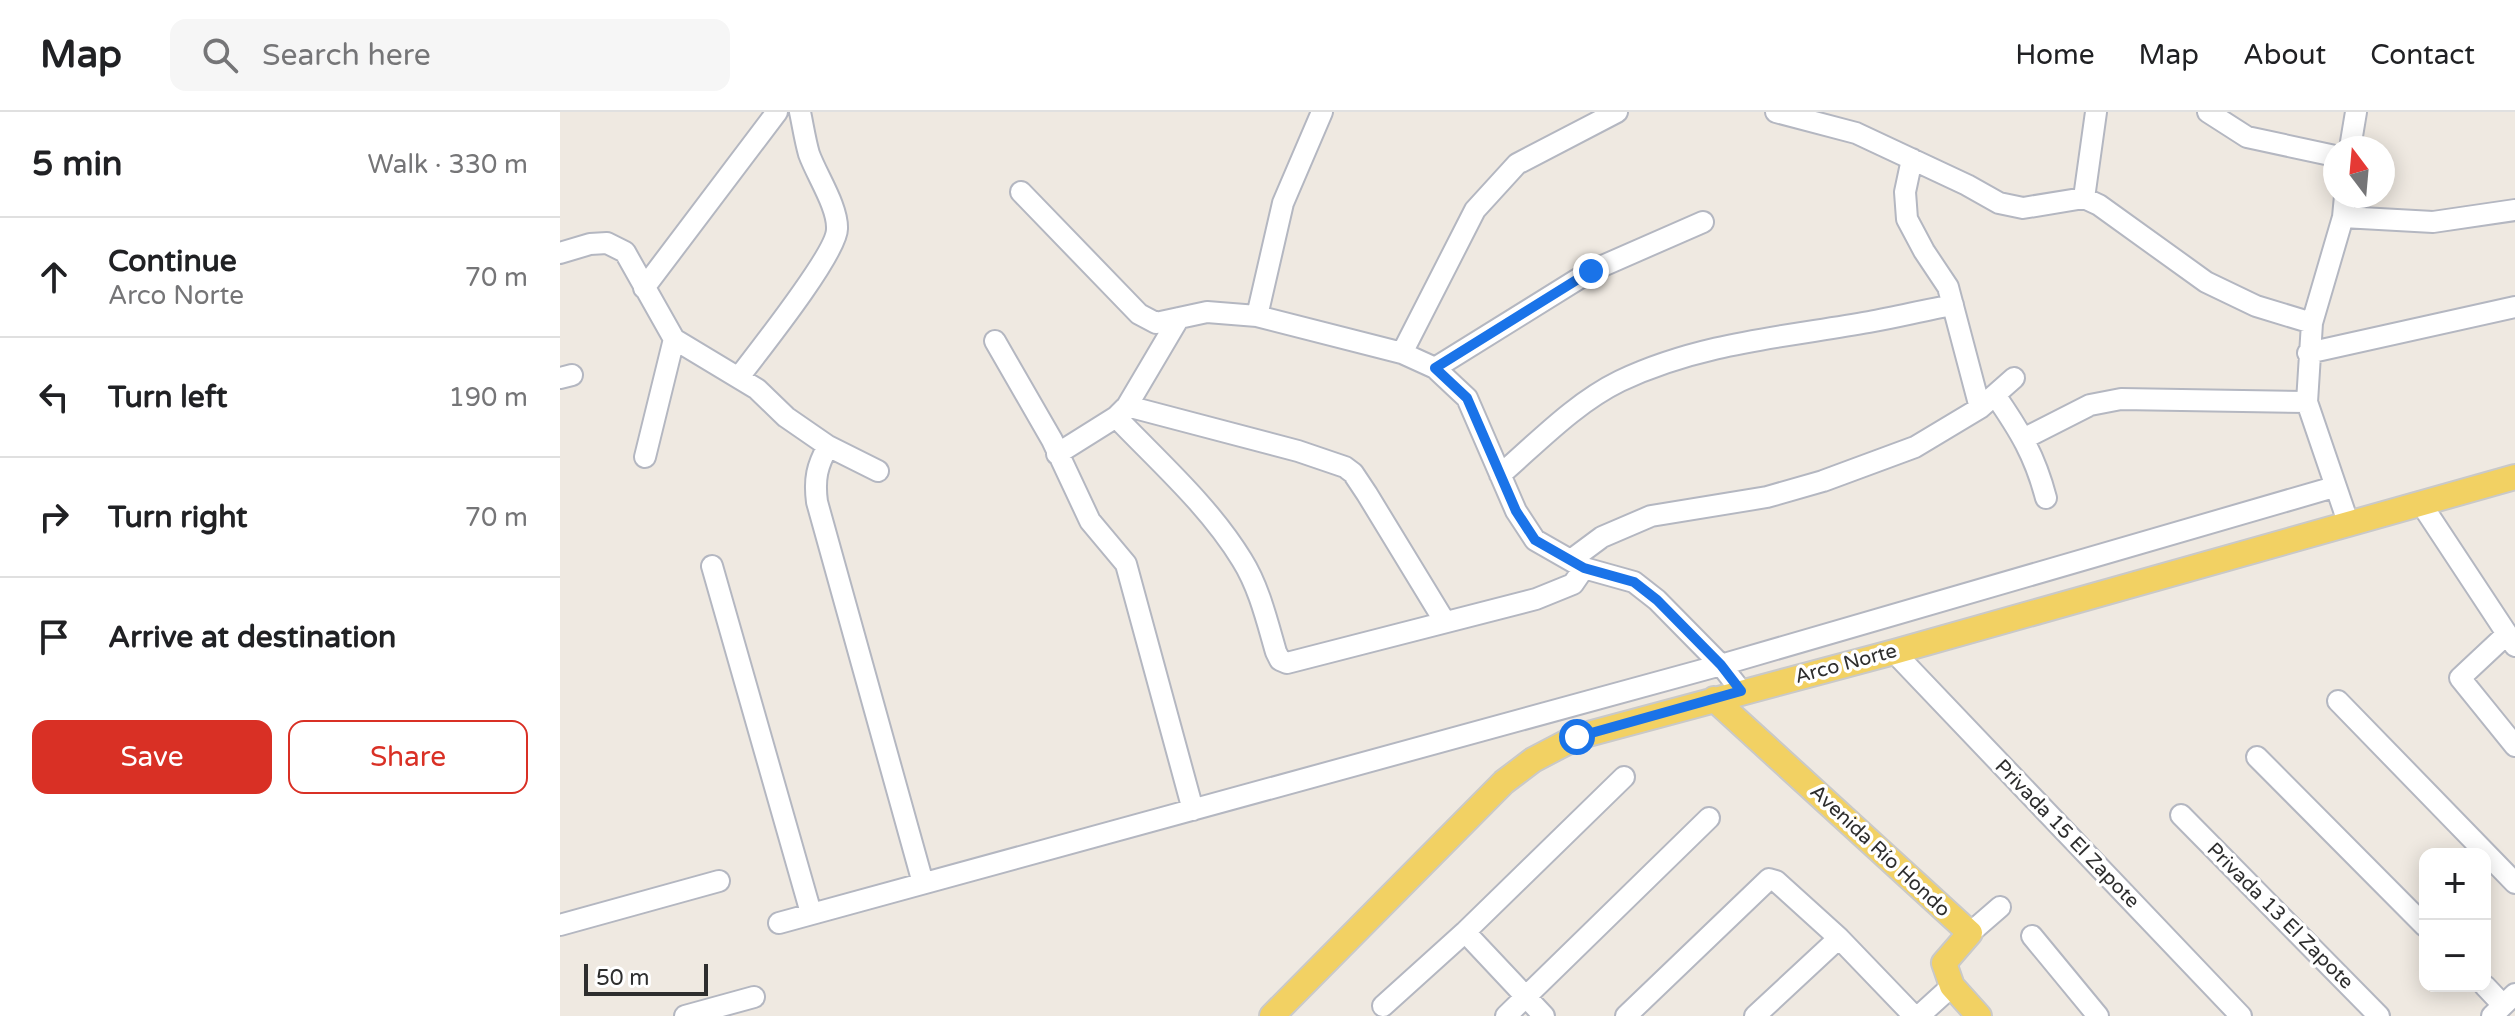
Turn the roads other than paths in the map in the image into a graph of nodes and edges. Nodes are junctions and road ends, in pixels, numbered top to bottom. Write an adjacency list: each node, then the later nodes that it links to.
1 (777, 112): 19 (street)
2 (800, 112): 30 (street)
3 (1322, 112): 22 (street)
4 (1617, 112): 27 (street)
5 (1779, 112): 11 (street)
6 (2096, 112): 13 (street)
7 (2208, 112): 10 (street)
8 (2356, 112): 9 (street)
9 (2352, 136)
10 (2323, 153)
11 (1912, 159): 13 (street); 20 (street)
12 (1021, 192): 23 (street)
13 (2084, 198): 24 (street)
14 (2344, 208): 16 (street)
15 (2515, 210): 16 (street)
16 (2343, 217): 24 (street)
17 (1703, 222): 29 (street)
18 (560, 253): 19 (street)
19 (644, 288): 25 (street)
20 (1953, 305): 32 (street); 40 (street)
21 (2515, 307): 28 (street)
22 (1257, 316): 23 (street); 27 (street)
23 (1179, 318): 34 (street)
24 (2312, 323): 28 (street)
25 (674, 339): 30 (street); 38 (street)
26 (995, 341): 37 (street)
27 (1402, 353): 29 (street)
28 (2308, 353): 33 (street)
29 (1435, 368): 40 (street)
30 (739, 377): 36 (street)
31 (2014, 378): 32 (street)
32 (1988, 402): 35 (street); 46 (street)
33 (2307, 402): 35 (street); 42 (street)
34 (1122, 412): 37 (street); 48 (street); 48 (street)
35 (2025, 438): 43 (street)
36 (828, 446): 39 (street); 62 (street)
37 (1057, 454): 58 (street)
38 (645, 457)
39 (878, 471)
40 (1500, 475): 46 (street)
41 (2515, 477): 44 (main road, Arco Norte)
42 (2334, 487): 45 (street); 51 (street)
43 (2046, 498)
44 (2422, 505): 45 (main road, Arco Norte); 49 (street)
45 (2349, 525): 50 (main road, Arco Norte)
46 (1577, 564): 48 (street); 51 (street)
47 (712, 566): 65 (street)
48 (1445, 622)
49 (2511, 640): 55 (street)
50 (1894, 652): 52 (main road, Arco Norte); 86 (street, Privada 15 El Zapote)
51 (1721, 665): 52 (street); 58 (street)
52 (1741, 691): 53 (main road, Arco Norte)
53 (1714, 699): 70 (main road, Avenida Río Hondo); 78 (main road, Arco Norte)
54 (2338, 701): 63 (street)
55 (2515, 746)
56 (2257, 757): 66 (street)
57 (1624, 777): 69 (street)
58 (1193, 810): 62 (street)
59 (2181, 815): 87 (street, Privada 13 El Zapote)
60 (1709, 818): 75 (street)
61 (719, 881): 68 (street)
62 (923, 883): 65 (street)
63 (2515, 883)
64 (2000, 907): 70 (street)
65 (811, 913): 67 (street)
66 (2419, 920)
67 (779, 923)
68 (560, 925)
69 (1465, 932): 75 (street); 76 (street)
70 (1970, 933): 73 (main road)
71 (2032, 936): 85 (street)
72 (1839, 938): 81 (street); 82 (street); 83 (street)
73 (1952, 986): 83 (street); 84 (main road)
74 (754, 997): 77 (street)
75 (1525, 997): 79 (street); 80 (street)
76 (1383, 1006)
77 (685, 1016)
78 (1272, 1016)
79 (1506, 1016)
80 (1544, 1016)
81 (1626, 1016)
82 (1755, 1016)
83 (1916, 1016)
84 (1979, 1016)
85 (2098, 1016)
86 (2241, 1016)
87 (2379, 1016)

